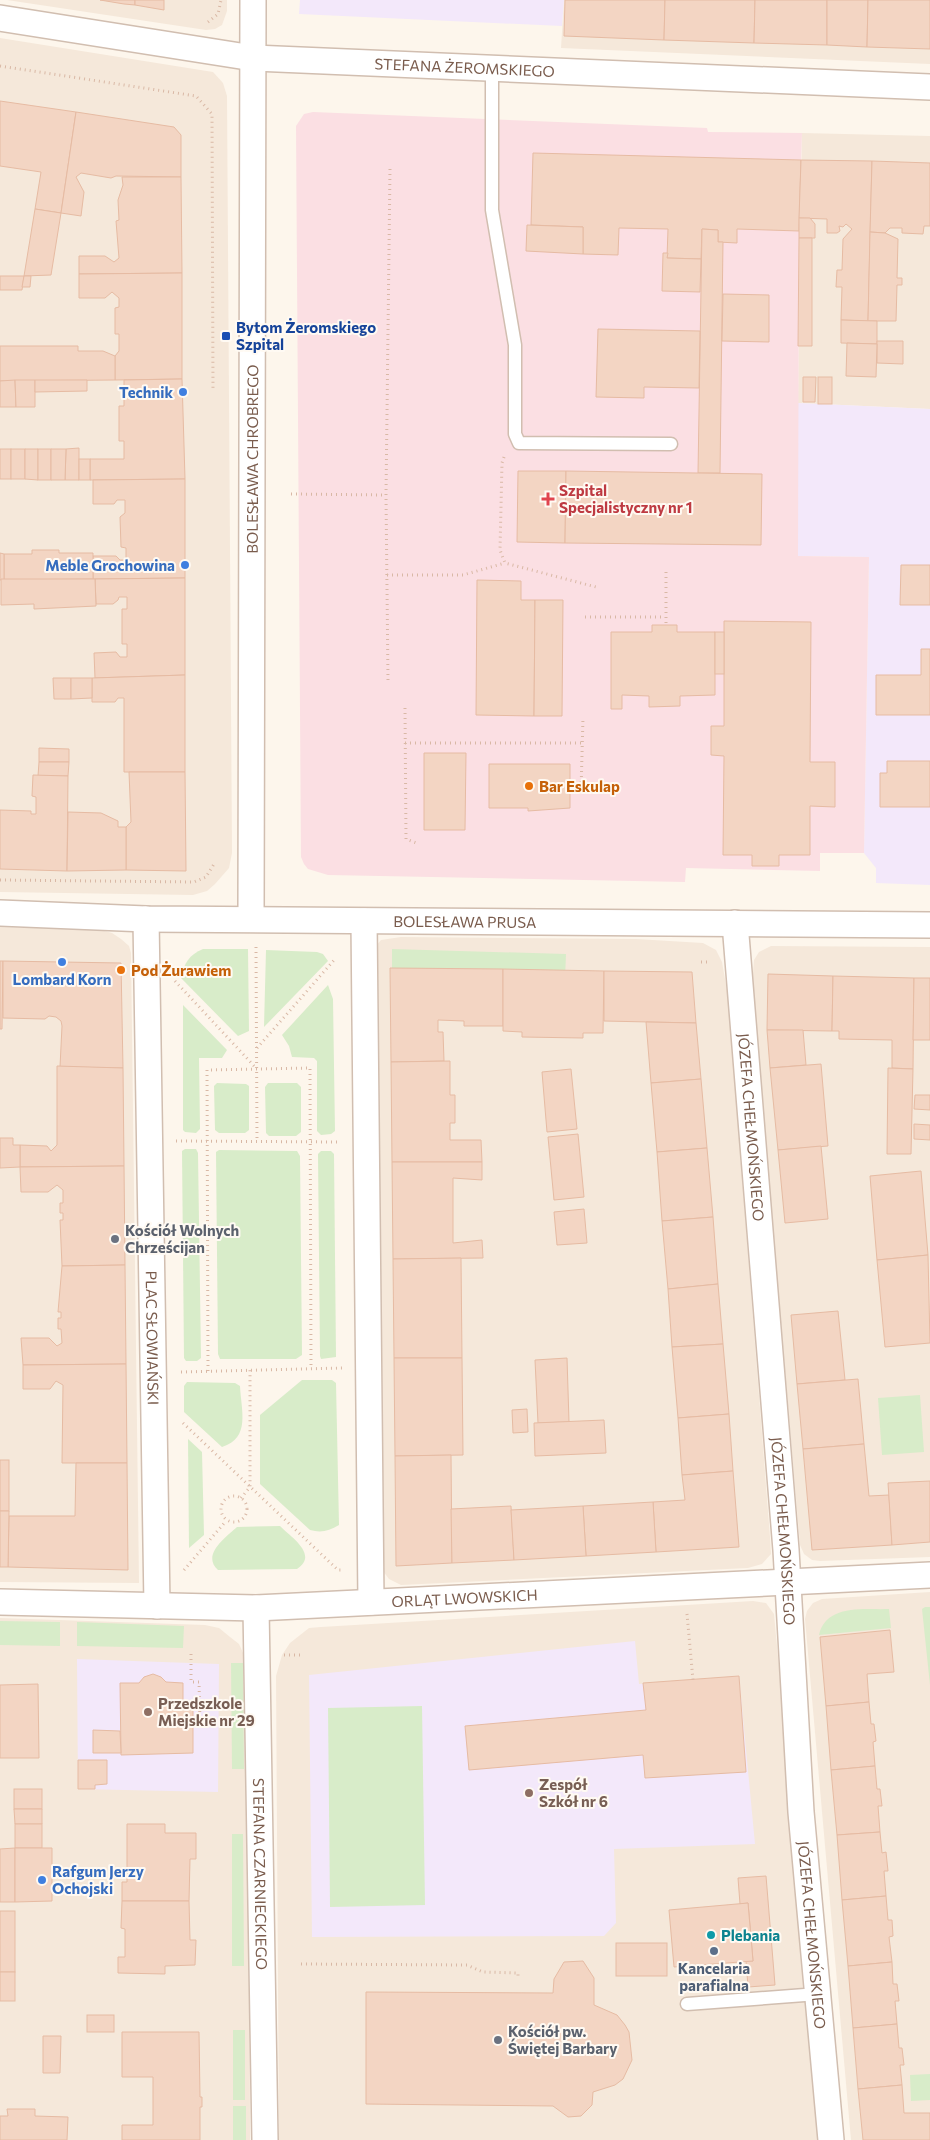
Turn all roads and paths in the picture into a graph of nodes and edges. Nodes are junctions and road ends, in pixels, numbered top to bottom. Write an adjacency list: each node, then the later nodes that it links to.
1 (252, 0): 3 (street, BOLESŁAWA CHROBREGO)
2 (0, 18): 3 (street, STEFANA ŻEROMSKIEGO)
3 (253, 58): 5 (street, STEFANA ŻEROMSKIEGO); 34 (street, BOLESŁAWA CHROBREGO)
4 (0, 66): 8 (path)
5 (492, 69): 6 (street, STEFANA ŻEROMSKIEGO); 9 (lane)
6 (930, 87)
7 (390, 168): 12 (path)
8 (213, 391)
9 (514, 434): 10 (lane); 13 (path)
10 (671, 444)
11 (291, 494): 12 (path)
12 (386, 495): 15 (path)
13 (505, 562): 15 (path); 16 (path)
14 (666, 572): 18 (path)
15 (387, 575): 20 (path)
16 (596, 587)
17 (584, 617): 18 (path)
18 (665, 617): 19 (path)
19 (666, 626)
20 (388, 680)
21 (405, 708): 23 (path)
22 (583, 717): 24 (path)
23 (405, 743): 24 (path); 26 (path)
24 (582, 743): 25 (path)
25 (581, 792)
26 (419, 844)
27 (214, 864): 28 (path)
28 (0, 880)
29 (0, 913): 30 (street, BOLESŁAWA PRUSA)
30 (146, 919): 34 (street, BOLESŁAWA PRUSA); 72 (street, PLAC SŁOWIAŃSKI)
31 (364, 921): 32 (street, BOLESŁAWA PRUSA); 34 (street, BOLESŁAWA PRUSA); 64 (street)
32 (735, 923): 33 (street, BOLESŁAWA PRUSA); 69 (street, JÓZEFA CHEŁMOŃSKIEGO)
33 (930, 925)
34 (253, 930): 41 (path)
35 (331, 952): 36 (path)
36 (335, 958): 37 (path); 41 (path)
37 (336, 968)
38 (174, 972): 39 (path)
39 (175, 981): 40 (path); 42 (path)
40 (175, 990)
41 (257, 1048): 42 (path)
42 (257, 1069): 46 (path); 47 (path); 48 (path)
43 (176, 1132): 45 (path)
44 (340, 1132): 49 (path)
45 (176, 1141): 46 (path); 50 (path)
46 (208, 1142): 47 (path); 56 (path)
47 (257, 1142): 48 (path)
48 (311, 1142): 49 (path); 54 (path)
49 (341, 1142): 51 (path)
50 (177, 1151)
51 (341, 1152)
52 (342, 1359): 54 (path)
53 (179, 1362): 57 (path)
54 (311, 1369): 55 (path)
55 (250, 1370): 56 (path); 60 (path)
56 (208, 1371): 57 (path)
57 (179, 1372): 58 (path)
58 (179, 1382)
59 (180, 1430): 60 (path)
60 (250, 1488): 61 (path); 65 (path)
61 (242, 1498): 61 (path)
62 (181, 1561): 66 (path)
63 (342, 1566): 65 (path)
64 (371, 1569): 65 (path); 71 (street)
65 (338, 1570): 67 (path)
66 (191, 1573)
67 (332, 1574)
68 (930, 1575): 69 (street, ORLĄT LWOWSKICH)
69 (788, 1581): 71 (street, ORLĄT LWOWSKICH); 80 (street, JÓZEFA CHEŁMOŃSKIEGO)
70 (0, 1602): 72 (street, ORLĄT LWOWSKICH)
71 (371, 1602): 73 (street, ORLĄT LWOWSKICH)
72 (157, 1606): 73 (street, ORLĄT LWOWSKICH)
73 (256, 1608): 82 (street, STEFANA CZARNIECKIEGO)
74 (687, 1613): 76 (path)
75 (191, 1654): 77 (path)
76 (693, 1680)
77 (192, 1722)
78 (301, 1964): 79 (path)
79 (518, 1978)
80 (818, 1994): 81 (lane); 83 (street, JÓZEFA CHEŁMOŃSKIEGO)
81 (687, 2004)
82 (265, 2140)
83 (831, 2140)

